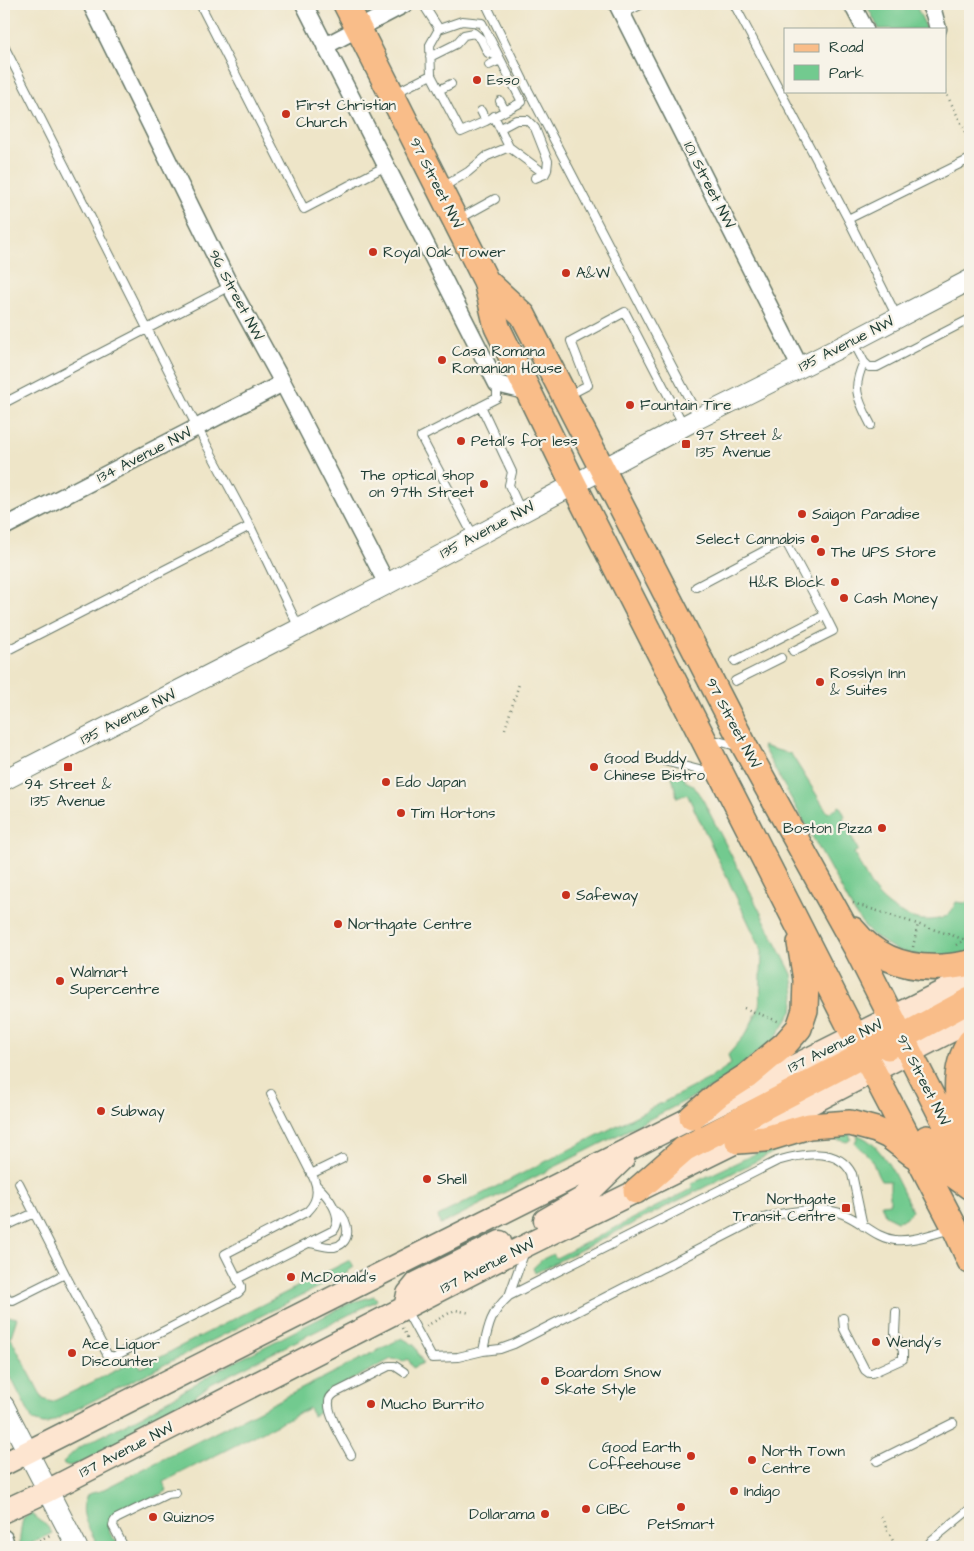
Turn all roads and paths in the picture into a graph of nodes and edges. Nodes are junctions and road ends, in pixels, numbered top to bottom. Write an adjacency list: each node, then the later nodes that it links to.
1 (91, 4): 45 (street, 96 Street NW)
2 (200, 4): 36 (lane)
3 (304, 4): 18 (street)
4 (346, 4): 15 (main road, 97 Street NW)
5 (405, 4): 15 (street)
6 (423, 4): 16 (lane)
7 (486, 4): 58 (lane)
8 (642, 4): 12 (lane)
9 (734, 4): 41 (lane)
10 (852, 4): 13 (street)
11 (929, 4): 14 (street)
12 (620, 9): 51 (street, 101 Street NW)
13 (864, 28)
14 (938, 28)
15 (358, 29): 18 (street); 26 (main road, 97 Street NW)
16 (440, 29): 19 (lane); 20 (lane)
17 (4, 46): 48 (lane)
18 (325, 46): 36 (street)
19 (430, 57): 20 (lane); 22 (lane)
20 (499, 58): 21 (lane); 29 (lane)
21 (489, 65)
22 (431, 75): 24 (lane); 26 (lane)
23 (451, 84): 24 (lane)
24 (439, 90): 31 (lane)
25 (946, 92): 33 (path)
26 (392, 95): 39 (main road, 97 Street NW)
27 (500, 101): 29 (lane)
28 (481, 111): 31 (lane)
29 (505, 111): 30 (lane)
30 (494, 116): 31 (lane); 32 (lane)
31 (486, 121)
32 (501, 128): 34 (lane); 37 (lane)
33 (970, 141)
34 (509, 147): 37 (lane); 39 (lane)
35 (970, 159): 41 (lane)
36 (386, 166): 53 (street)
37 (544, 174): 38 (lane)
38 (535, 178)
39 (439, 189): 42 (main road, 97 Street NW)
40 (495, 199): 42 (lane)
41 (848, 219): 46 (lane)
42 (455, 221): 43 (main road, 97 Street NW)
43 (486, 281): 54 (main road, 97 Street NW); 55 (main road, 97 Street NW)
44 (969, 284): 46 (street, 135 Avenue NW)
45 (230, 286): 48 (lane); 52 (street, 96 Street NW)
46 (897, 318): 49 (street, 135 Avenue NW)
47 (970, 319): 50 (lane)
48 (147, 329): 56 (lane); 60 (lane)
49 (853, 342): 50 (lane); 51 (street, 135 Avenue NW)
50 (864, 362): 59 (lane)
51 (800, 367): 58 (street, 135 Avenue NW)
52 (283, 383): 60 (street, 134 Avenue NW); 67 (street, 96 Street NW)
53 (497, 384): 54 (street); 57 (lane)
54 (529, 392): 62 (main road, 97 Street NW)
55 (565, 397): 58 (lane); 61 (main road, 97 Street NW)
56 (4, 403)
57 (481, 406): 63 (lane); 66 (lane)
58 (691, 422): 61 (street, 135 Avenue NW)
59 (872, 425)
60 (197, 427): 64 (lane); 65 (street, 134 Avenue NW)
61 (601, 469): 62 (street, 135 Avenue NW); 79 (main road, 97 Street NW)
62 (574, 484): 63 (street, 135 Avenue NW); 78 (main road, 97 Street NW)
63 (522, 511): 66 (street, 135 Avenue NW)
64 (250, 526): 70 (lane); 72 (lane)
65 (4, 527)
66 (474, 537): 67 (street, 135 Avenue NW)
67 (387, 584): 70 (street, 135 Avenue NW)
68 (696, 587): 69 (lane)
69 (825, 615): 71 (lane); 74 (lane)
70 (299, 629): 82 (street, 135 Avenue NW)
71 (793, 651)
72 (4, 652)
73 (781, 658): 75 (lane)
74 (735, 661)
75 (735, 681)
76 (519, 684): 77 (path)
77 (505, 729)
78 (706, 744): 79 (lane); 81 (main road, 97 Street NW)
79 (746, 750): 83 (main road, 97 Street NW)
80 (664, 761): 81 (lane)
81 (721, 773): 84 (main road, 97 Street NW)
82 (4, 780)
83 (842, 902): 85 (path); 87 (main road); 94 (main road, 97 Street NW)
84 (798, 924): 94 (main road, 97 Street NW); 96 (main road)
85 (918, 924): 86 (path); 87 (path)
86 (913, 949)
87 (968, 951)
88 (970, 978): 94 (main road, 137 Avenue NW)
89 (970, 1000): 94 (main road)
90 (744, 1008): 92 (path)
91 (970, 1021): 94 (main road, 137 Avenue NW)
92 (787, 1024)
93 (970, 1042): 99 (main road)
94 (882, 1048): 96 (main road, 137 Avenue NW); 97 (main road, 137 Avenue NW); 101 (main road, 97 Street NW); 102 (main road, 97 Street NW); 106 (main road); 107 (main road)
95 (271, 1094): 103 (lane)
96 (692, 1117): 98 (main road, 137 Avenue NW)
97 (738, 1141): 101 (main road); 107 (main road, 137 Avenue NW)
98 (638, 1144): 116 (main road, 137 Avenue NW); 121 (main road)
99 (970, 1154)
100 (342, 1159): 103 (lane)
101 (919, 1159): 112 (main road, 97 Street NW)
102 (970, 1172)
103 (312, 1174): 105 (lane)
104 (19, 1184): 109 (lane)
105 (317, 1186): 108 (lane); 118 (lane)
106 (970, 1187)
107 (636, 1191): 114 (main road, 137 Avenue NW)
108 (333, 1207): 113 (lane); 113 (lane)
109 (34, 1213): 111 (lane); 117 (lane)
110 (863, 1226): 112 (lane); 120 (lane); 126 (lane)
111 (4, 1227)
112 (962, 1229): 115 (main road, 97 Street NW)
113 (310, 1242): 118 (lane)
114 (527, 1245): 120 (lane); 121 (main road, 137 Avenue NW)
115 (970, 1261)
116 (404, 1262): 129 (main road); 131 (main road, 137 Avenue NW)
117 (65, 1274): 118 (lane); 119 (lane)
118 (237, 1279)
119 (4, 1293)
120 (509, 1296): 126 (lane)
121 (405, 1308): 126 (lane); 129 (main road, 137 Avenue NW)
122 (455, 1310): 124 (path)
123 (896, 1312): 125 (lane)
124 (471, 1313)
125 (843, 1318)
126 (482, 1351)
127 (404, 1372): 132 (lane)
128 (4, 1406): 131 (street)
129 (179, 1423): 135 (main road, 137 Avenue NW)
130 (952, 1423): 133 (lane)
131 (27, 1452): 134 (main road, 137 Avenue NW); 135 (street)
132 (351, 1455)
133 (877, 1461)
134 (4, 1464)
135 (47, 1490): 138 (main road, 137 Avenue NW); 144 (street)
136 (176, 1493): 145 (lane)
137 (970, 1509): 147 (lane)
138 (4, 1511)
139 (882, 1516): 146 (path)
140 (56, 1533): 143 (path)
141 (4, 1538): 142 (street)
142 (4, 1546)
143 (26, 1547)
144 (77, 1547)
145 (124, 1547)
146 (896, 1547)
147 (927, 1547)

